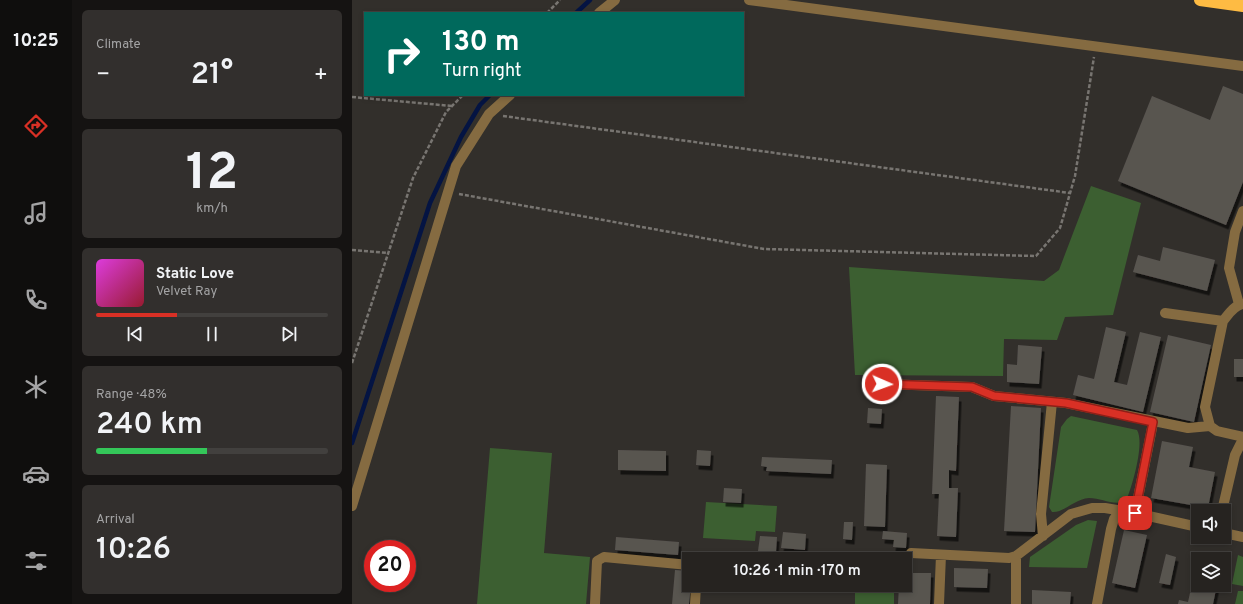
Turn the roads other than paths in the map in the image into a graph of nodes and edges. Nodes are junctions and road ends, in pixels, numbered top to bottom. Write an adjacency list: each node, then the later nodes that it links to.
1 (615, 0): 5 (street)
2 (749, 0): 6 (street)
3 (1200, 0): 4 (highway)
4 (1243, 6)
5 (600, 12)
6 (1243, 66)
7 (509, 96): 18 (street)
8 (1243, 210): 9 (street)
9 (1241, 304): 11 (street)
10 (1165, 313): 11 (street)
11 (1223, 322): 15 (street)
12 (882, 384): 13 (street)
13 (1052, 402): 14 (street); 23 (street)
14 (1153, 422): 15 (street); 20 (street)
15 (1210, 426): 16 (street)
16 (1243, 438): 17 (street)
17 (1224, 504)
18 (352, 506)
19 (1120, 511): 20 (street); 23 (street); 34 (street)
20 (1135, 513): 21 (street)
21 (1191, 525)
22 (1231, 534): 24 (street)
23 (1043, 536): 27 (street)
24 (1243, 537)
25 (912, 553): 26 (street)
26 (941, 555): 27 (street); 32 (street)
27 (1016, 556): 33 (street)
28 (682, 564): 30 (street)
29 (696, 592): 31 (street)
30 (595, 604)
31 (695, 604)
32 (940, 604)
33 (1016, 604)
34 (1097, 604)

